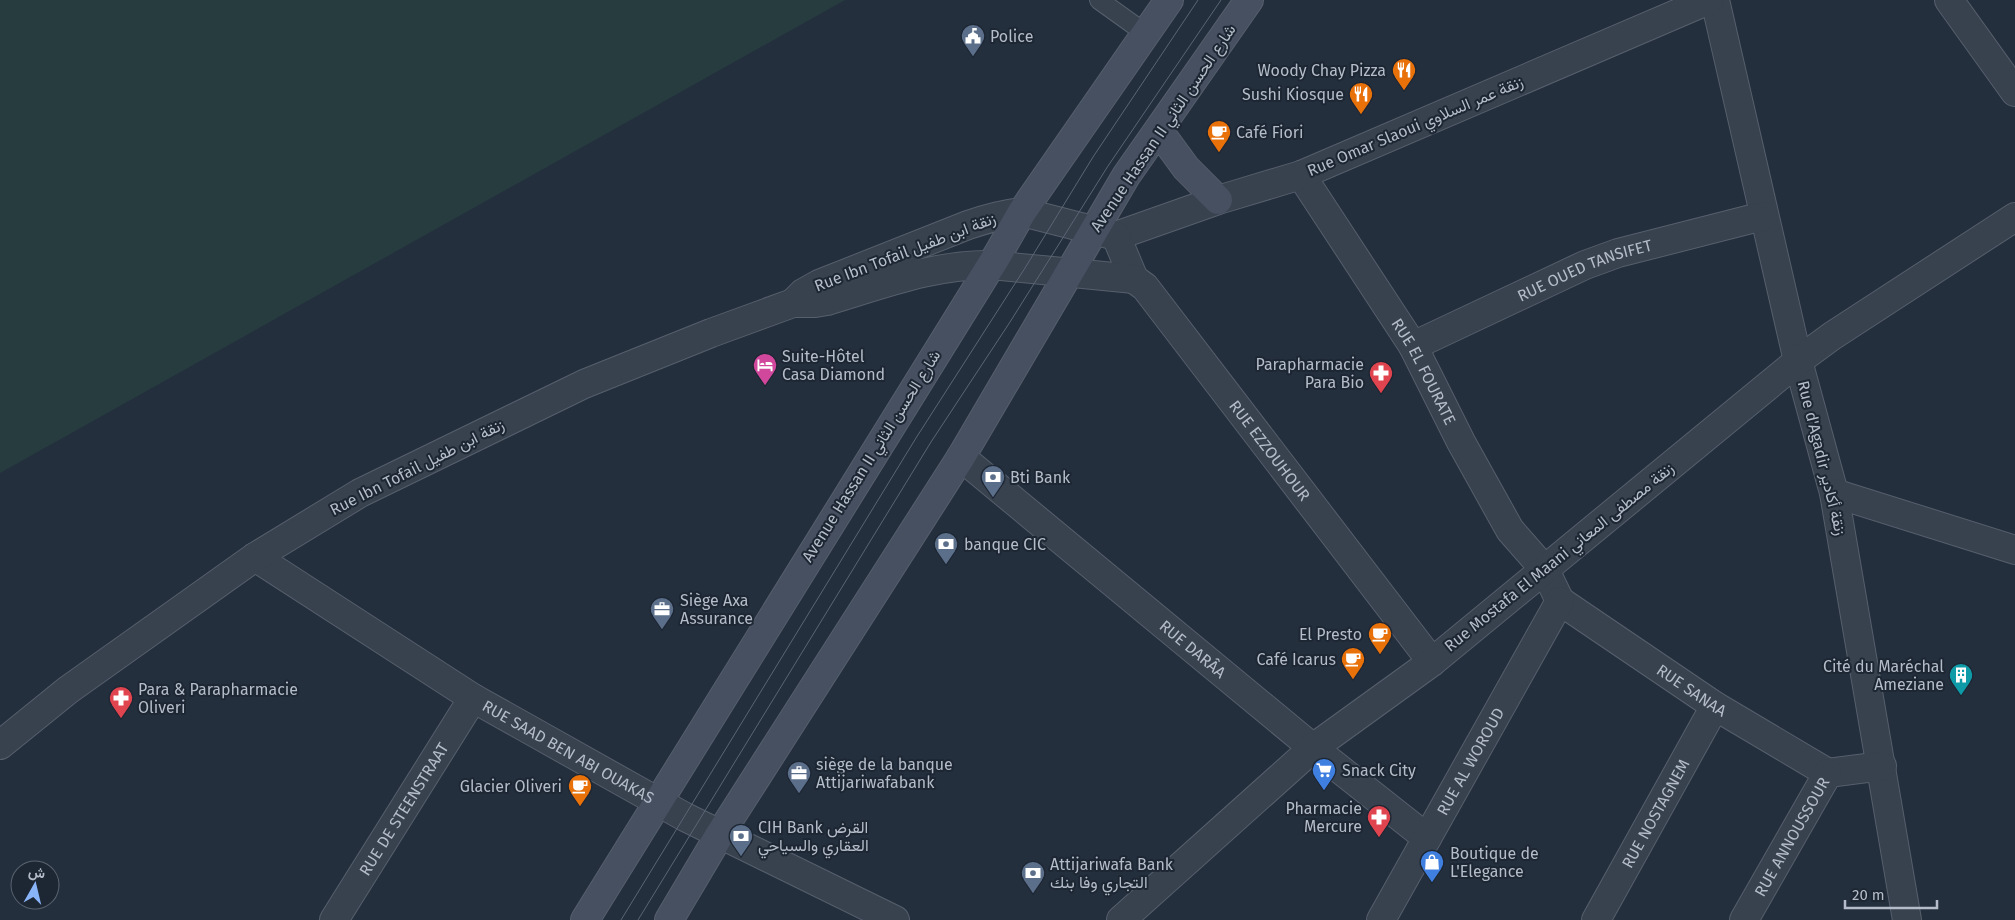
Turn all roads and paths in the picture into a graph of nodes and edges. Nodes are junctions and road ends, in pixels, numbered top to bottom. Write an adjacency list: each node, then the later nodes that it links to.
1 (1099, 0): 7 (lane)
2 (1169, 0): 7 (main road, Avenue Hassan II شارع الحسن الثاني)
3 (1249, 0): 9 (main road, Avenue Hassan II شارع الحسن الثاني)
4 (1709, 0): 10 (street, Rue Omar Slaoui زنقة عمر السلاوي)
5 (1715, 0): 13 (street, Rue d'Agadir زنقة أكادير)
6 (1949, 0): 8 (street)
7 (1145, 33): 12 (main road, Avenue Hassan II شارع الحسن الثاني)
8 (2015, 92)
9 (1159, 131): 11 (main road); 15 (main road, Avenue Hassan II شارع الحسن الثاني)
10 (1301, 174): 11 (street, Rue Omar Slaoui زنقة عمر السلاوي); 20 (street, RUE EL FOURATE)
11 (1218, 200): 15 (street, Rue Omar Slaoui زنقة عمر السلاوي)
12 (1022, 212): 15 (street); 16 (main road, Avenue Hassan II شارع الحسن الثاني); 19 (street, Rue Ibn Tofail زنقة ابن طفيل)
13 (1763, 216): 20 (street, RUE OUED TANSIFET); 21 (street, Rue d'Agadir زنقة أكادير)
14 (2015, 217): 21 (street, Rue Mostafa El Maani زنقة مصطفى المعاني)
15 (1105, 233): 17 (main road, Avenue Hassan II شارع الحسن الثاني); 18 (street, RUE EZZOUHOUR)
16 (991, 265): 17 (street, Rue Ibn Tofail زنقة ابن طفيل); 19 (street, Rue Ibn Tofail زنقة ابن طفيل); 35 (main road, Avenue Hassan II شارع الحسن الثاني)
17 (1068, 272): 18 (street, Rue Ibn Tofail زنقة ابن طفيل); 22 (main road, Avenue Hassan II شارع الحسن الثاني)
18 (1134, 279): 28 (street, RUE EZZOUHOUR)
19 (793, 303): 25 (street, Rue Ibn Tofail زنقة ابن طفيل)
20 (1413, 346): 26 (street, RUE EL FOURATE)
21 (1798, 361): 23 (street, Rue d'Agadir زنقة أكادير); 26 (street, Rue Mostafa El Maani زنقة مصطفى المعاني)
22 (961, 458): 32 (street, RUE DARÂA); 36 (main road, Avenue Hassan II شارع الحسن الثاني)
23 (1834, 493): 24 (street); 33 (street, Rue d'Agadir زنقة أكادير)
24 (2015, 550)
25 (255, 557): 29 (street, RUE SAAD BEN ABI OUAKAS); 31 (street, Rue Ibn Tofail زنقة ابن طفيل)
26 (1545, 570): 27 (street, RUE EL FOURATE); 28 (street, Rue Mostafa El Maani زنقة مصطفى المعاني)
27 (1560, 601): 30 (street, RUE SANAA); 37 (street, RUE AL WOROUD)
28 (1432, 662): 32 (street, Rue Mostafa El Maani زنقة مصطفى المعاني)
29 (473, 698): 35 (street, RUE SAAD BEN ABI OUAKAS); 39 (street, RUE DE STEENSTRAAT)
30 (1715, 706): 34 (street, RUE SANAA); 44 (street, RUE NOSTAGNEM)
31 (0, 745)
32 (1313, 748): 37 (street, RUE DARÂA); 43 (street, Rue Mostafa El Maani زنقة مصطفى المعاني)
33 (1882, 766): 34 (street, RUE ANNOUSSOUR); 46 (street, Rue d'Agadir زنقة أكادير)
34 (1828, 773): 45 (street, RUE ANNOUSSOUR)
35 (657, 802): 36 (street, RUE SAAD BEN ABI OUAKAS); 40 (main road, Avenue Hassan II شارع الحسن الثاني)
36 (720, 834): 41 (main road, Avenue Hassan II شارع الحسن الثاني); 42 (street, RUE SAAD BEN ABI OUAKAS)
37 (1427, 838): 38 (street, RUE AL WOROUD)
38 (1386, 919)
39 (334, 920)
40 (585, 920)
41 (669, 920)
42 (895, 920)
43 (1121, 920)
44 (1596, 920)
45 (1744, 920)
46 (1907, 920)

